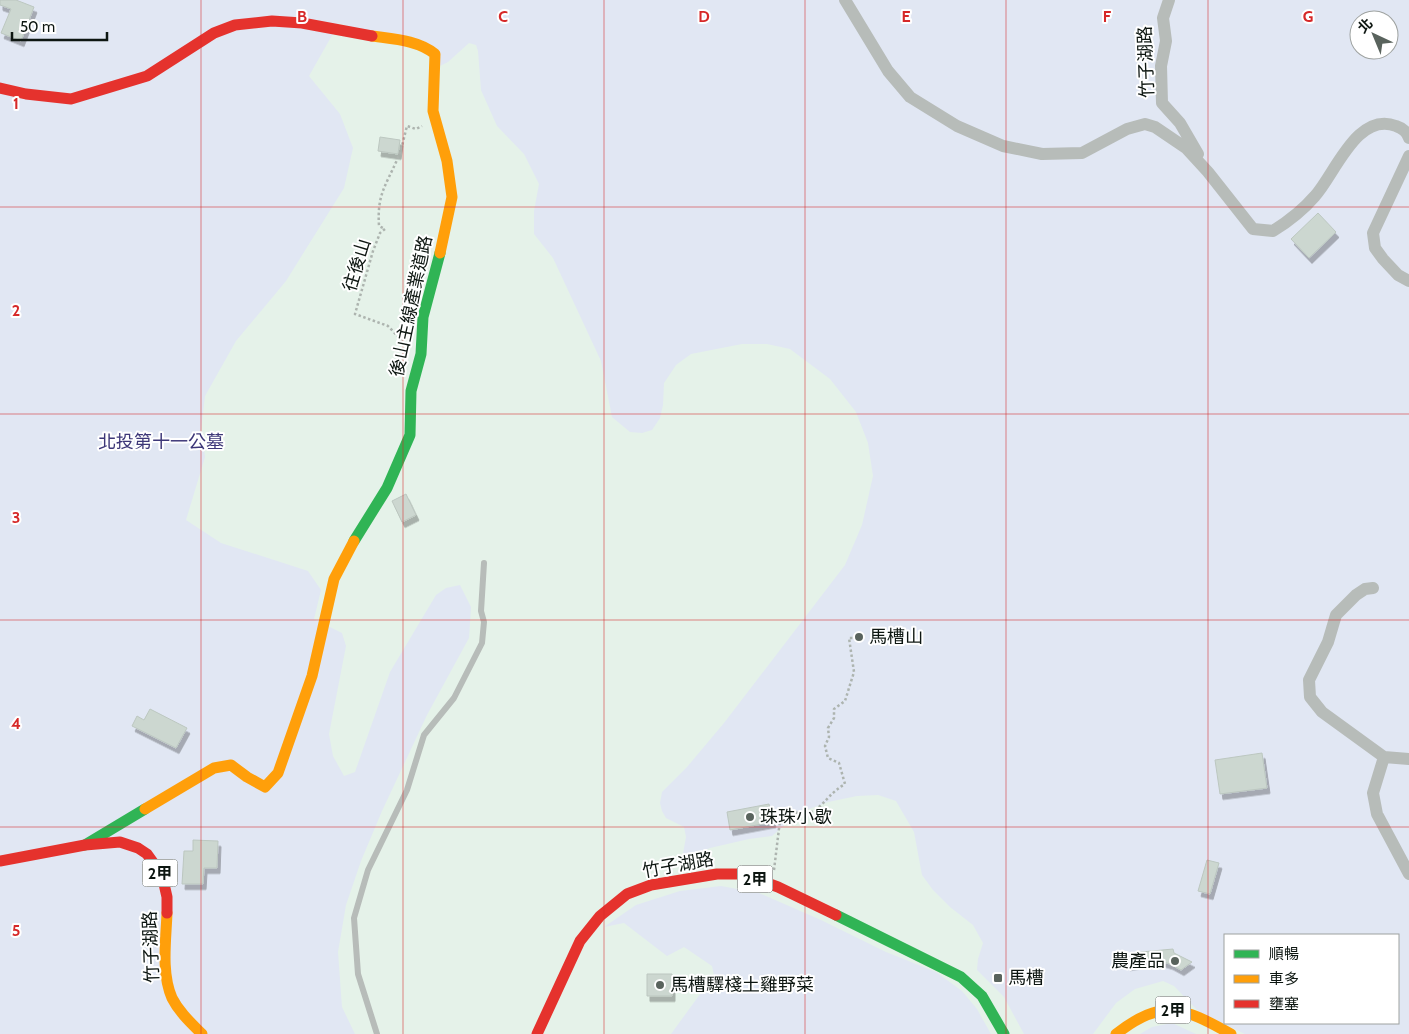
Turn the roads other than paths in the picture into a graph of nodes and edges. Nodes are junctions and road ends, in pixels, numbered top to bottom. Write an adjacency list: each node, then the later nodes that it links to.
1 (845, 0): 6 (street)
2 (1168, 0): 6 (street, 竹子湖路)
3 (0, 88): 12 (street, 後山主線產業道路)
4 (1409, 138): 6 (street)
5 (1409, 156): 7 (street)
6 (1208, 172)
7 (1409, 281)
8 (484, 563): 16 (lane)
9 (1373, 588): 10 (street)
10 (1384, 757): 11 (street); 14 (street)
11 (1409, 759)
12 (86, 844): 13 (street, 竹子湖路 / 2甲); 15 (street, 竹子湖路 / 2甲)
13 (0, 861)
14 (1409, 874)
15 (202, 1034)
16 (377, 1034)
17 (536, 1034): 18 (street, 竹子湖路 / 2甲)
18 (1004, 1034)
19 (1116, 1034): 20 (street, 2甲)
20 (1232, 1034)

